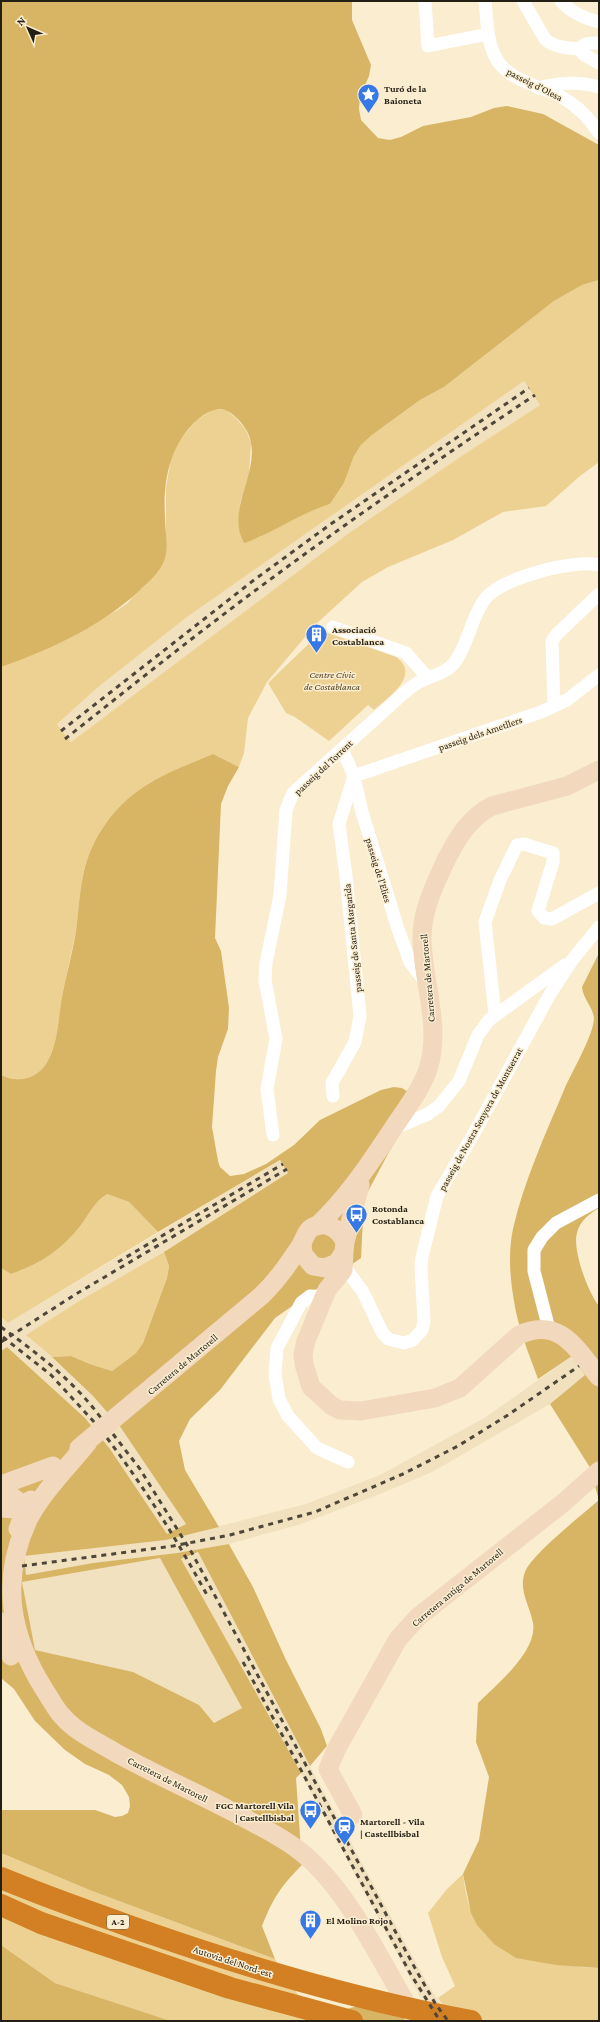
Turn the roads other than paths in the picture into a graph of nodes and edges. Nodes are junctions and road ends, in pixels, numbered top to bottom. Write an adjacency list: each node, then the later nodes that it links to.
1 (425, 1): 6 (street)
2 (485, 1): 6 (street, passeig d'Olesa)
3 (523, 1): 8 (street)
4 (561, 1): 5 (street)
5 (599, 22)
6 (488, 34): 11 (street, passeig d'Olesa)
7 (599, 43): 8 (street)
8 (580, 49): 9 (street)
9 (599, 63)
10 (599, 87): 11 (street)
11 (538, 88): 12 (street, passeig d'Olesa)
12 (599, 133)
13 (599, 565): 17 (street, passeig del Torrent)
14 (599, 594): 18 (street)
15 (333, 627): 17 (street)
16 (599, 675): 18 (street, passeig dels Ametllers)
17 (428, 678): 19 (street, passeig del Torrent)
18 (554, 706): 21 (street, passeig dels Ametllers)
19 (342, 749): 21 (street, passeig de l'Elies); 29 (street, passeig del Torrent)
20 (599, 770): 25 (main road, Carretera de Martorell)
21 (354, 776): 25 (street, passeig de l'Elies); 27 (street, passeig de Santa Margarida)
22 (599, 893): 26 (street)
23 (599, 927): 24 (street)
24 (573, 959): 26 (street); 34 (street, passeig de Nostra Senyora de Montserrat)
25 (428, 986): 28 (main road, Carretera de Martorell)
26 (495, 1014): 28 (street)
27 (333, 1096)
28 (392, 1130): 30 (main road, Carretera de Martorell)
29 (273, 1135)
30 (364, 1172): 32 (main road, Carretera de Martorell); 34 (main road)
31 (599, 1200): 38 (street)
32 (317, 1226): 33 (main road); 34 (main road)
33 (302, 1243): 35 (main road); 36 (main road)
34 (344, 1253): 35 (main road); 37 (main road)
35 (316, 1267): 36 (main road); 37 (main road)
36 (274, 1284): 40 (main road, Carretera de Martorell)
37 (326, 1293): 38 (main road); 41 (street)
38 (548, 1329): 39 (main road)
39 (599, 1377)
40 (88, 1442): 42 (main road); 45 (main road)
41 (348, 1462)
42 (53, 1466): 44 (main road); 47 (main road)
43 (599, 1471): 55 (main road, Carretera antiga de Martorell)
44 (1, 1485)
45 (50, 1487): 47 (main road); 52 (main road)
46 (1, 1491): 47 (main road)
47 (22, 1506): 48 (main road); 50 (main road); 52 (main road)
48 (1, 1508)
49 (1, 1516): 50 (main road)
50 (8, 1535): 51 (main road)
51 (1, 1564)
52 (13, 1606): 54 (main road, Carretera de Martorell)
53 (1, 1622): 54 (main road)
54 (58, 1713): 59 (main road, Carretera de Martorell)
55 (353, 1815)
56 (1, 1878): 60 (highway, Autovia del Nord-est / A-2)
57 (1, 1906): 58 (highway)
58 (352, 2021)
59 (416, 2021)
60 (471, 2021)

